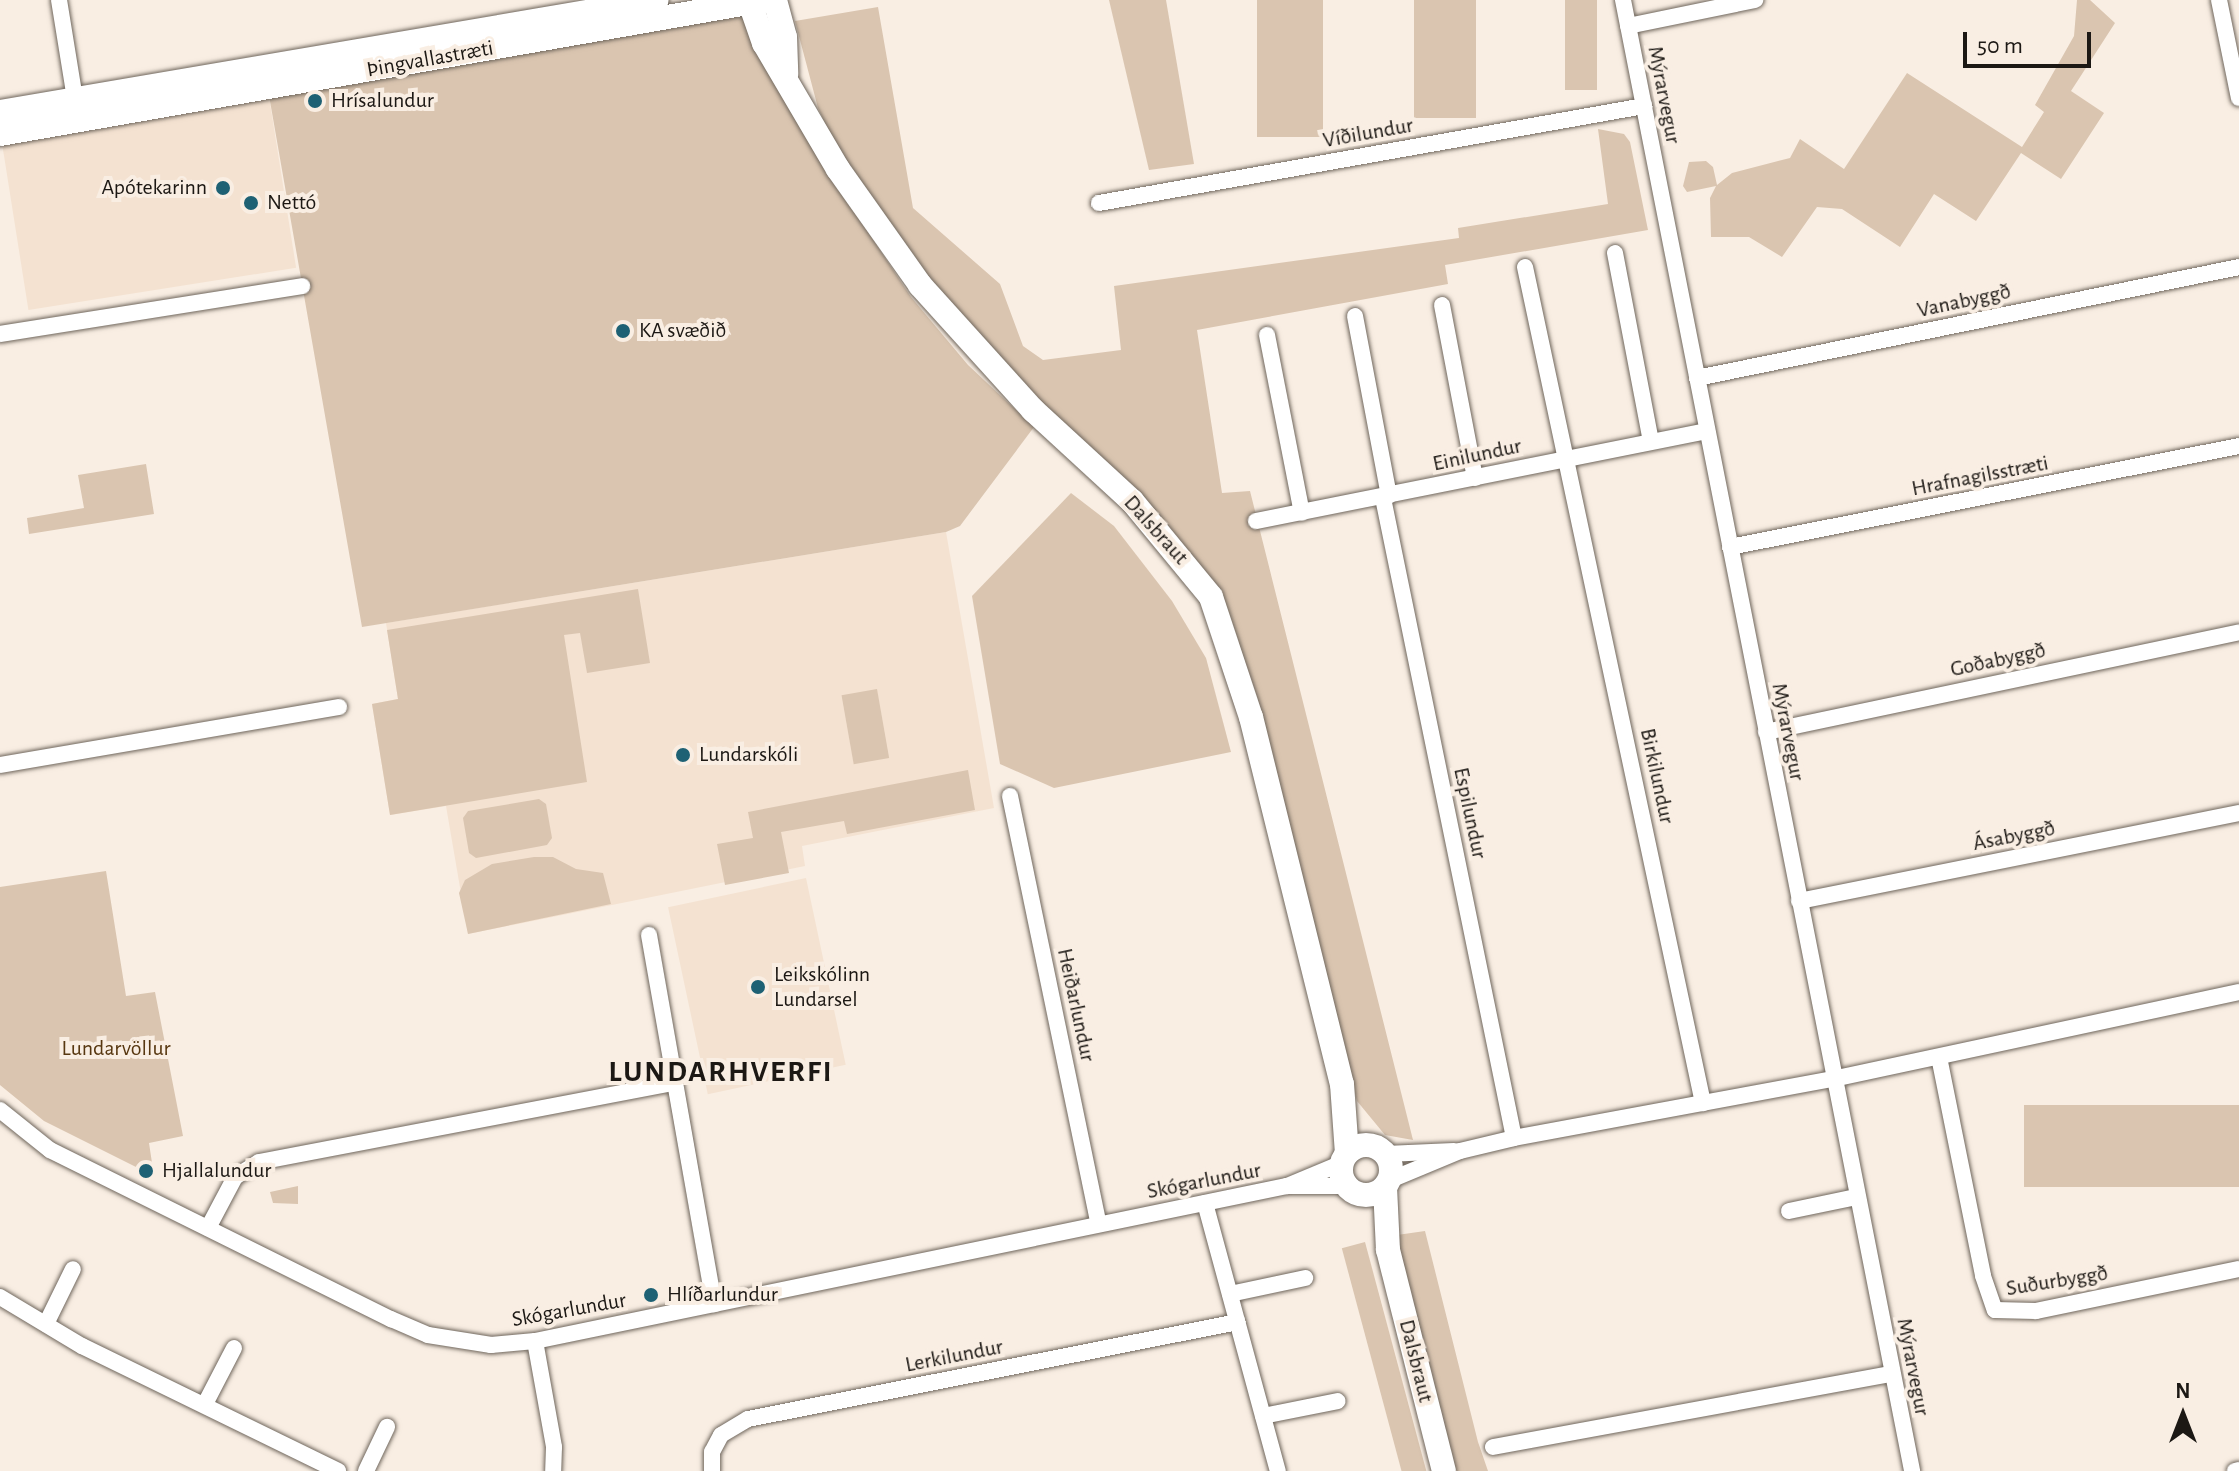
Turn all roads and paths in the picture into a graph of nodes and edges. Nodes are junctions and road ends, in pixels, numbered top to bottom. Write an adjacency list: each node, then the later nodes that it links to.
1 (59, 0): 12 (street)
2 (657, 0): 12 (street, Þingvallastræti)
3 (775, 0): 9 (street, Dalsbraut)
4 (1623, 0): 8 (street, Mýrarvegur)
5 (1755, 0): 8 (street)
6 (2219, 0): 10 (street)
7 (754, 1): 9 (street, Dalsbraut); 12 (street, Þingvallastræti)
8 (1628, 26): 11 (street, Mýrarvegur)
9 (786, 74): 46 (street, Dalsbraut)
10 (2239, 98)
11 (1644, 106): 15 (street, Víðilundur); 24 (street, Mýrarvegur)
12 (71, 107): 13 (street, Þingvallastræti); 14 (street, Þingvallastræti)
13 (0, 112)
14 (0, 134)
15 (1099, 203)
16 (1615, 253): 26 (street)
17 (1525, 267): 28 (street, Birkilundur)
18 (2239, 267): 24 (street, Vanabyggð)
19 (302, 286): 22 (street)
20 (1442, 305): 29 (street)
21 (1355, 316): 30 (street, Espilundur)
22 (0, 334)
23 (1267, 335): 31 (street)
24 (1697, 378): 25 (street, Mýrarvegur)
25 (1707, 431): 26 (street, Einilundur); 33 (street, Mýrarvegur)
26 (1651, 442): 28 (street, Einilundur)
27 (2239, 446): 33 (street, Hrafnagilsstræti)
28 (1568, 458): 29 (street, Einilundur); 47 (street, Birkilundur)
29 (1475, 478): 30 (street, Einilundur)
30 (1386, 497): 31 (street, Einilundur); 49 (street, Espilundur)
31 (1302, 513): 32 (street, Einilundur)
32 (1256, 521)
33 (1730, 547): 36 (street, Mýrarvegur)
34 (2239, 632): 36 (street, Goðabyggð)
35 (339, 707): 37 (street)
36 (1766, 732): 40 (street, Mýrarvegur)
37 (0, 765)
38 (1010, 796): 57 (street, Heiðarlundur)
39 (2239, 813): 40 (street, Ásabyggð)
40 (1799, 901): 44 (street, Mýrarvegur)
41 (649, 935): 45 (street)
42 (2239, 992): 43 (street)
43 (1939, 1057): 44 (street); 61 (street, Suðurbyggð)
44 (1833, 1079): 47 (street); 54 (street, Mýrarvegur)
45 (675, 1083): 58 (street); 65 (street)
46 (1342, 1084): 51 (street, Dalsbraut); 52 (street, Dalsbraut)
47 (1703, 1103): 49 (street)
48 (0, 1110): 58 (street, Skógarlundur)
49 (1514, 1138): 50 (street)
50 (1460, 1151): 51 (street); 53 (street)
51 (1384, 1152): 52 (street); 53 (street, Dalsbraut)
52 (1348, 1174): 53 (street); 55 (street, Skógarlundur); 59 (street, Dalsbraut)
53 (1388, 1183): 59 (street, Dalsbraut)
54 (1856, 1197): 56 (street); 70 (street, Mýrarvegur)
55 (1205, 1203): 57 (street, Skógarlundur); 63 (street)
56 (1789, 1211)
57 (1099, 1224): 65 (street, Skógarlundur)
58 (208, 1228): 68 (street, Skógarlundur)
59 (1388, 1250): 81 (street, Dalsbraut)
60 (73, 1269): 67 (street)
61 (2239, 1269)
62 (1305, 1278): 63 (street)
63 (1230, 1294): 66 (street)
64 (0, 1297): 67 (street)
65 (714, 1304): 68 (street, Skógarlundur)
66 (1237, 1322): 73 (street); 79 (street, Lerkilundur)
67 (46, 1324): 72 (street)
68 (535, 1341): 78 (street)
69 (234, 1348): 72 (street)
70 (1892, 1374): 75 (street); 82 (street, Mýrarvegur)
71 (1338, 1401): 73 (street)
72 (205, 1404): 76 (street)
73 (1263, 1416): 80 (street)
74 (387, 1427): 77 (street)
75 (1493, 1447)
76 (338, 1471)
77 (366, 1471)
78 (553, 1471)
79 (712, 1471)
80 (1278, 1471)
81 (1444, 1471)
82 (1912, 1471)

